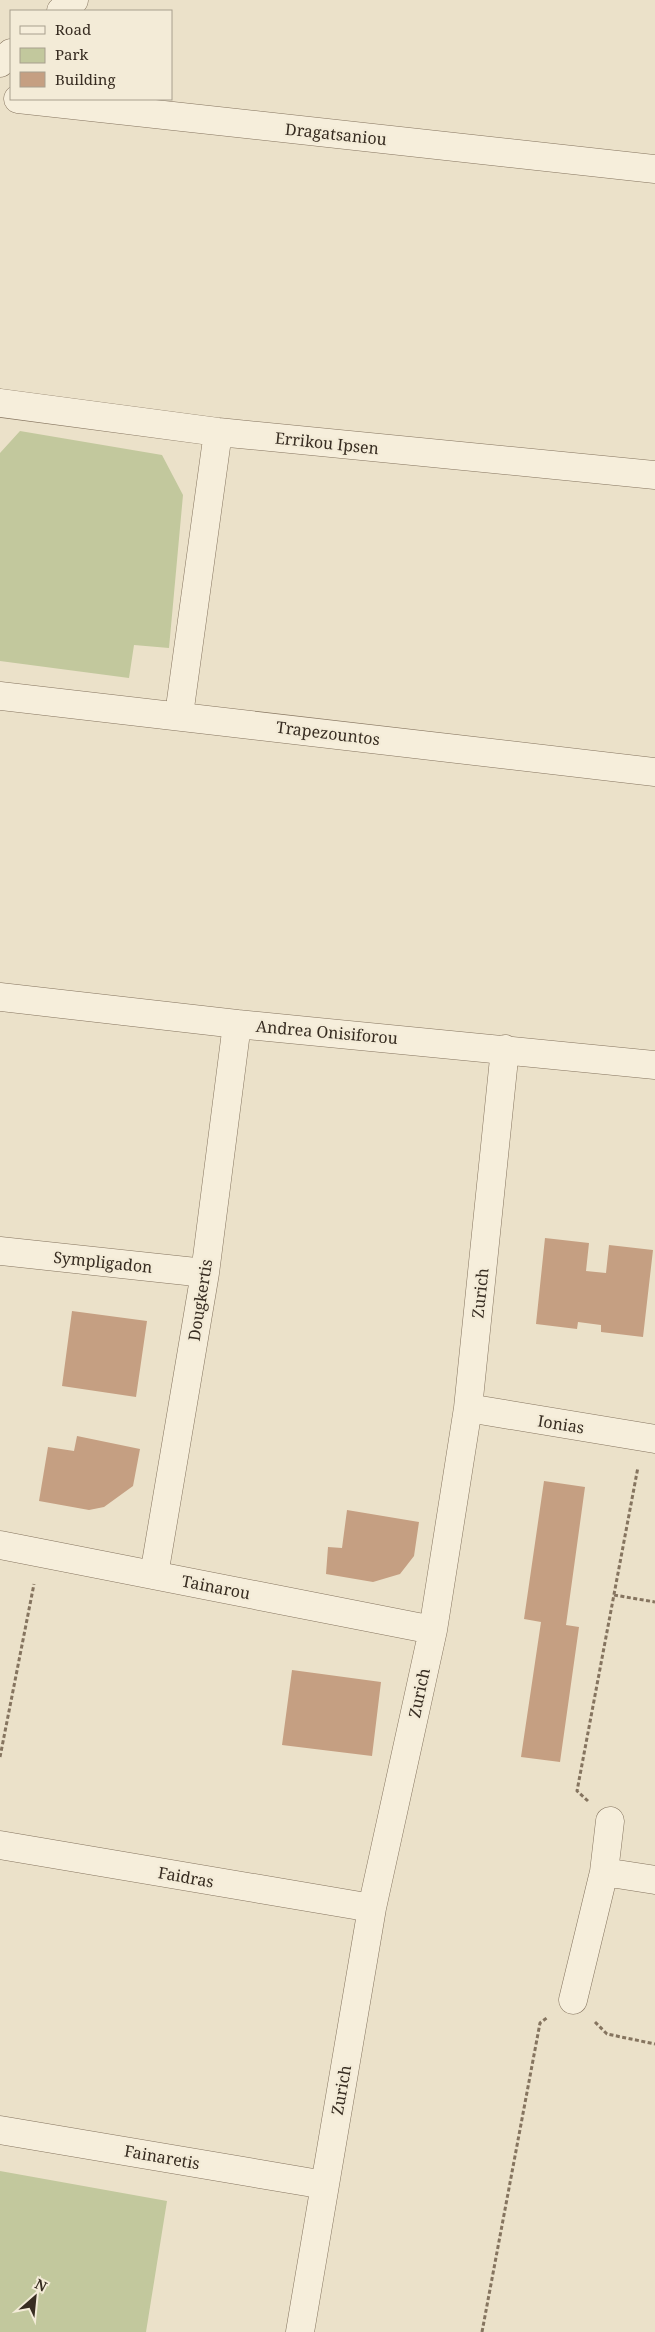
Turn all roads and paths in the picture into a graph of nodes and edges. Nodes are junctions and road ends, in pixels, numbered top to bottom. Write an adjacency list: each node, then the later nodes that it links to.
1 (74, 0): 2 (street)
2 (62, 10)
3 (10, 54): 4 (street)
4 (0, 62)
5 (27, 100): 6 (street, Dragatsaniou)
6 (655, 169)
7 (0, 403): 8 (street, Errikou Ipsen)
8 (218, 432): 9 (street, Errikou Ipsen); 11 (street)
9 (655, 475)
10 (0, 696): 11 (street, Trapezountos)
11 (179, 715): 12 (street, Trapezountos)
12 (655, 772)
13 (0, 997): 14 (street, Andrea Onisiforou)
14 (237, 1024): 15 (street, Andrea Onisiforou); 18 (street, Dougkertis)
15 (505, 1049): 16 (street, Andrea Onisiforou); 19 (street, Zurich)
16 (655, 1065)
17 (0, 1251): 18 (street, Sympligadon)
18 (205, 1273): 23 (street, Dougkertis)
19 (468, 1408): 20 (street, Ionias); 26 (street, Zurich)
20 (649, 1438): 24 (path)
21 (0, 1545): 22 (street, Tainarou)
22 (40, 1553): 23 (street, Tainarou); 27 (path)
23 (154, 1575): 26 (street, Tainarou)
24 (614, 1595): 25 (path); 28 (path)
25 (655, 1602)
26 (433, 1630): 32 (street, Zurich)
27 (0, 1757)
28 (610, 1821): 30 (street)
29 (0, 1845): 32 (street, Faidras)
30 (604, 1872): 31 (street); 33 (street)
31 (655, 1880)
32 (372, 1908): 36 (street, Zurich)
33 (573, 2000): 34 (path); 38 (path)
34 (655, 2044)
35 (0, 2130): 36 (street, Fainaretis)
36 (325, 2185): 37 (street, Zurich)
37 (300, 2332)
38 (482, 2332)

